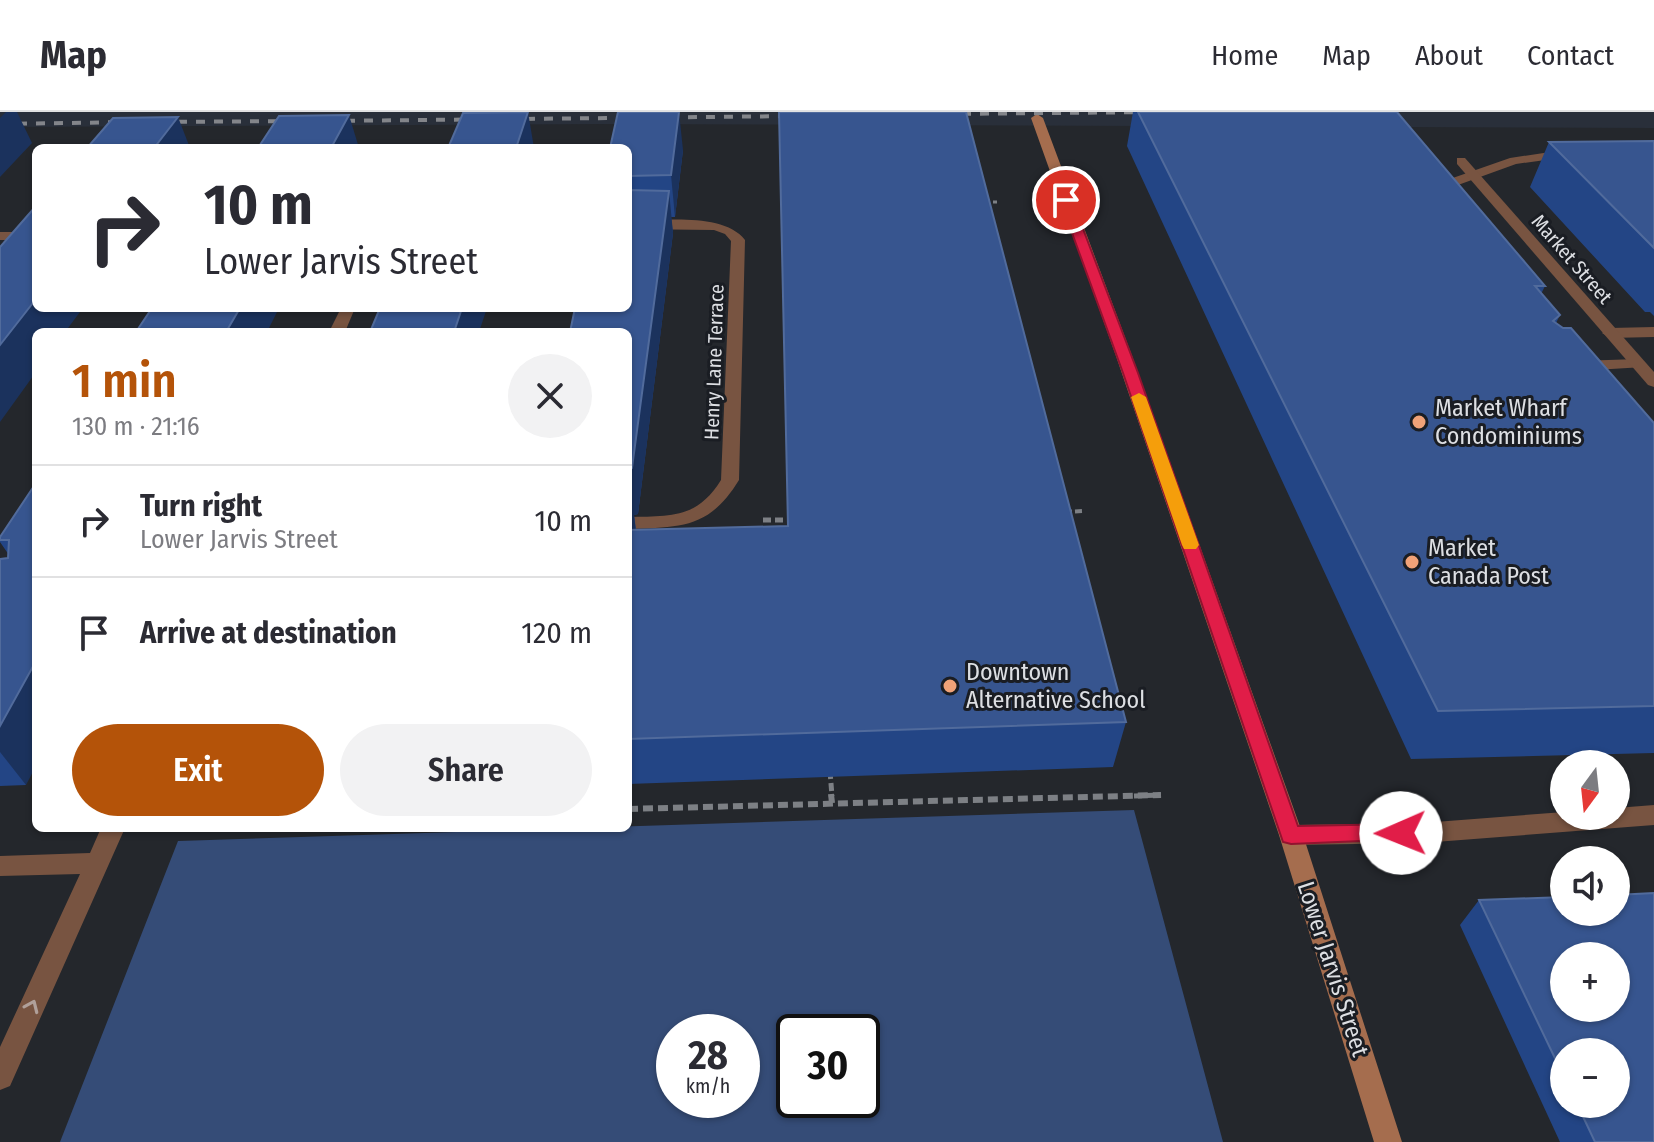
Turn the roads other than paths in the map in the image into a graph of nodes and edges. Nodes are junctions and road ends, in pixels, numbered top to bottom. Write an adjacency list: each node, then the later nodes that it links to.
1 (1037, 118): 17 (main road, Lower Jarvis Street)
2 (1579, 152): 4 (street)
3 (1461, 161): 4 (street, Market Street)
4 (1474, 177): 5 (street); 10 (street, Market Street)
5 (1463, 221)
6 (632, 225): 14 (street, Henry Lane Terrace)
7 (32, 236): 8 (street)
8 (2, 238)
9 (1654, 332): 10 (street)
10 (1610, 333): 11 (street, Market Street)
11 (1638, 364): 12 (street); 13 (street, Market Street)
12 (1555, 367)
13 (1654, 382)
14 (632, 523)
15 (1654, 815): 17 (street)
16 (111, 832): 18 (street)
17 (1291, 835): 21 (main road, Lower Jarvis Street)
18 (97, 863): 19 (street); 20 (street, one-way to 18)
19 (0, 866)
20 (0, 1077)
21 (1388, 1142)

